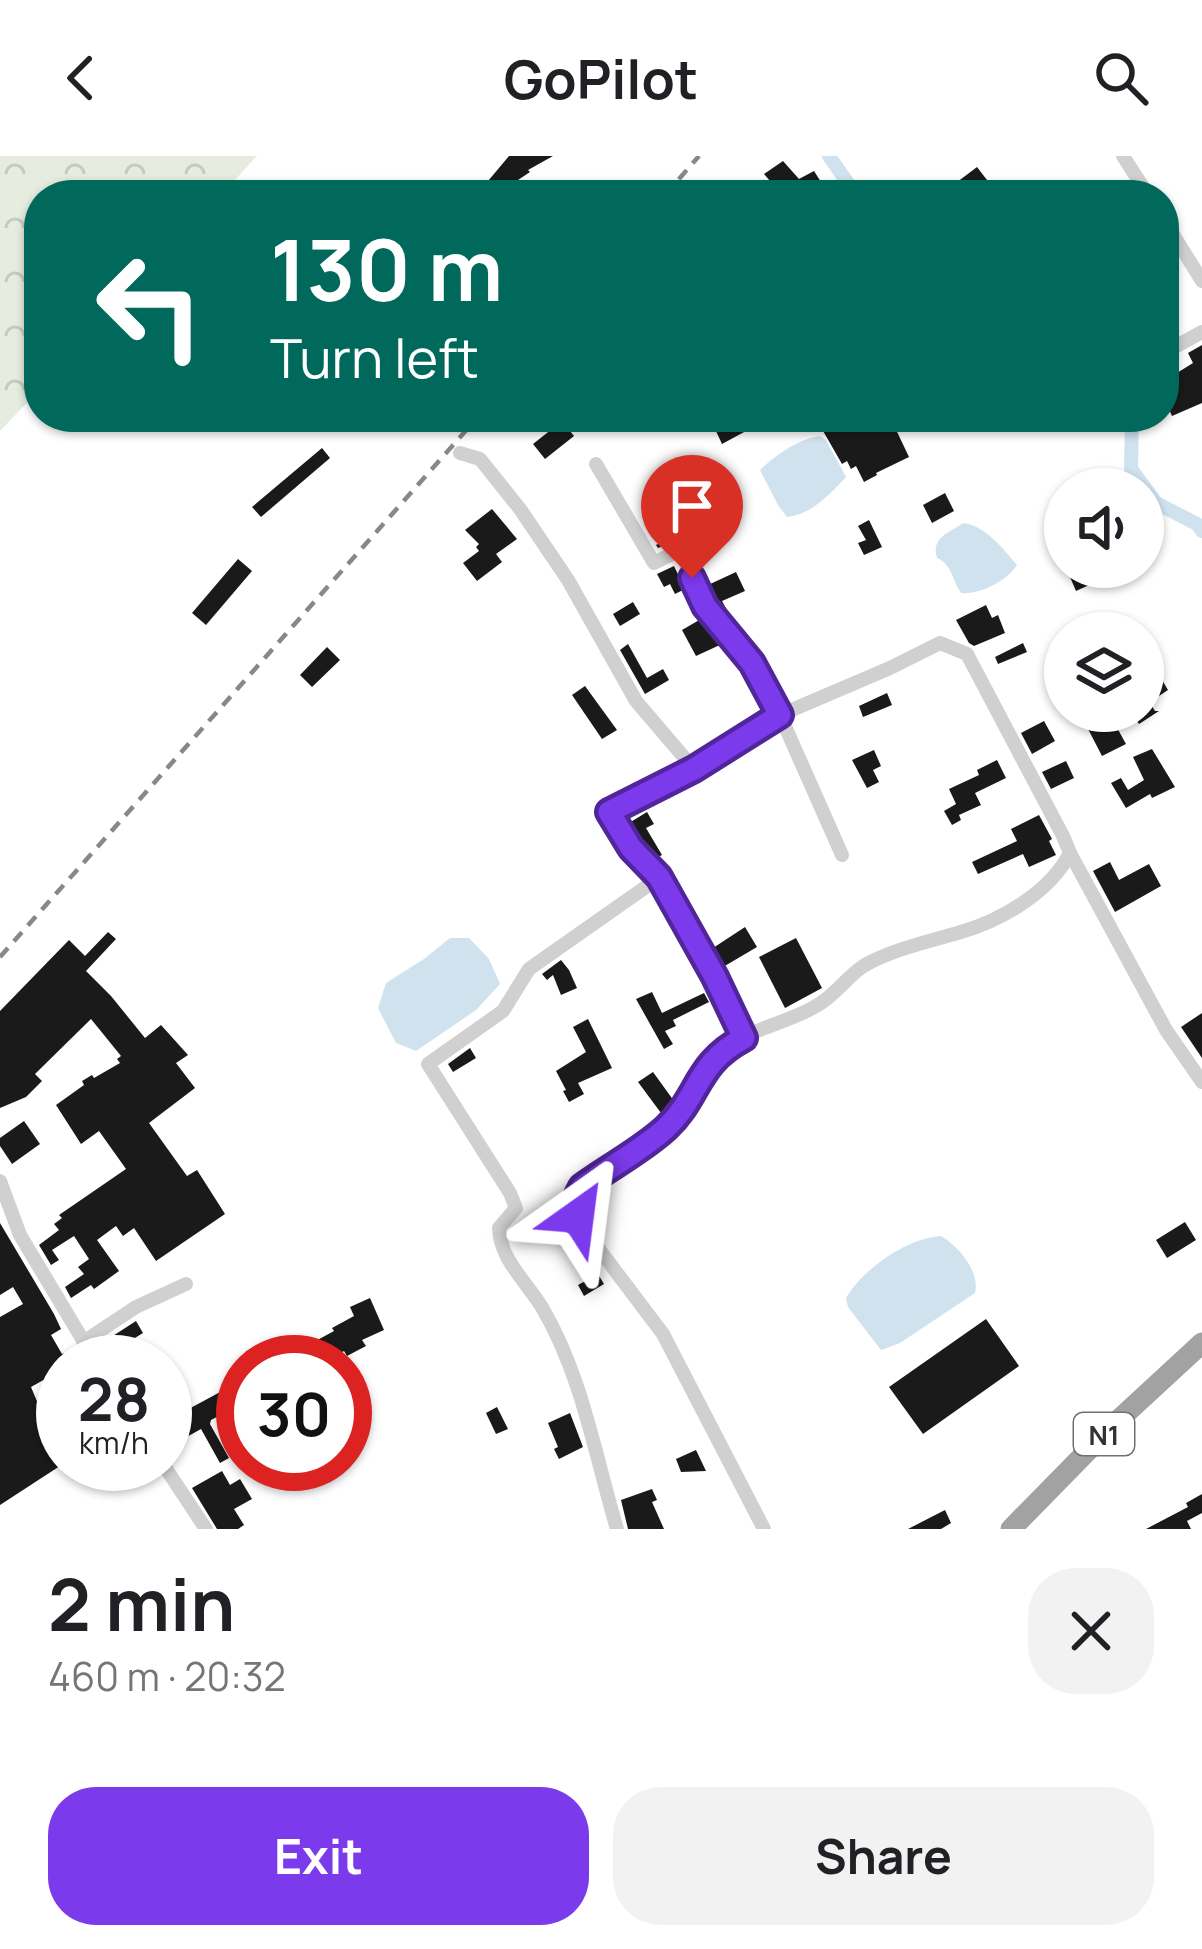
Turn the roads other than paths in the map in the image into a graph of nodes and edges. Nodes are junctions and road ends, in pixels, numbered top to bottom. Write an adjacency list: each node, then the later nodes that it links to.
1 (1179, 244): 2 (street)
2 (1202, 281)
3 (460, 452): 6 (street)
4 (596, 464): 5 (street)
5 (780, 715): 6 (street); 7 (street); 8 (street)
6 (694, 769): 9 (street)
7 (1070, 853): 10 (street); 11 (street)
8 (842, 855)
9 (659, 877): 10 (street); 19 (street)
10 (744, 1038): 20 (street)
11 (1202, 1082)
12 (0, 1181): 14 (street)
13 (186, 1284): 15 (street)
14 (78, 1335)
15 (92, 1335)
16 (1202, 1342): 21 (highway, N1)
17 (181, 1491): 18 (street)
18 (206, 1529)
19 (617, 1529)
20 (764, 1529)
21 (1011, 1529)

